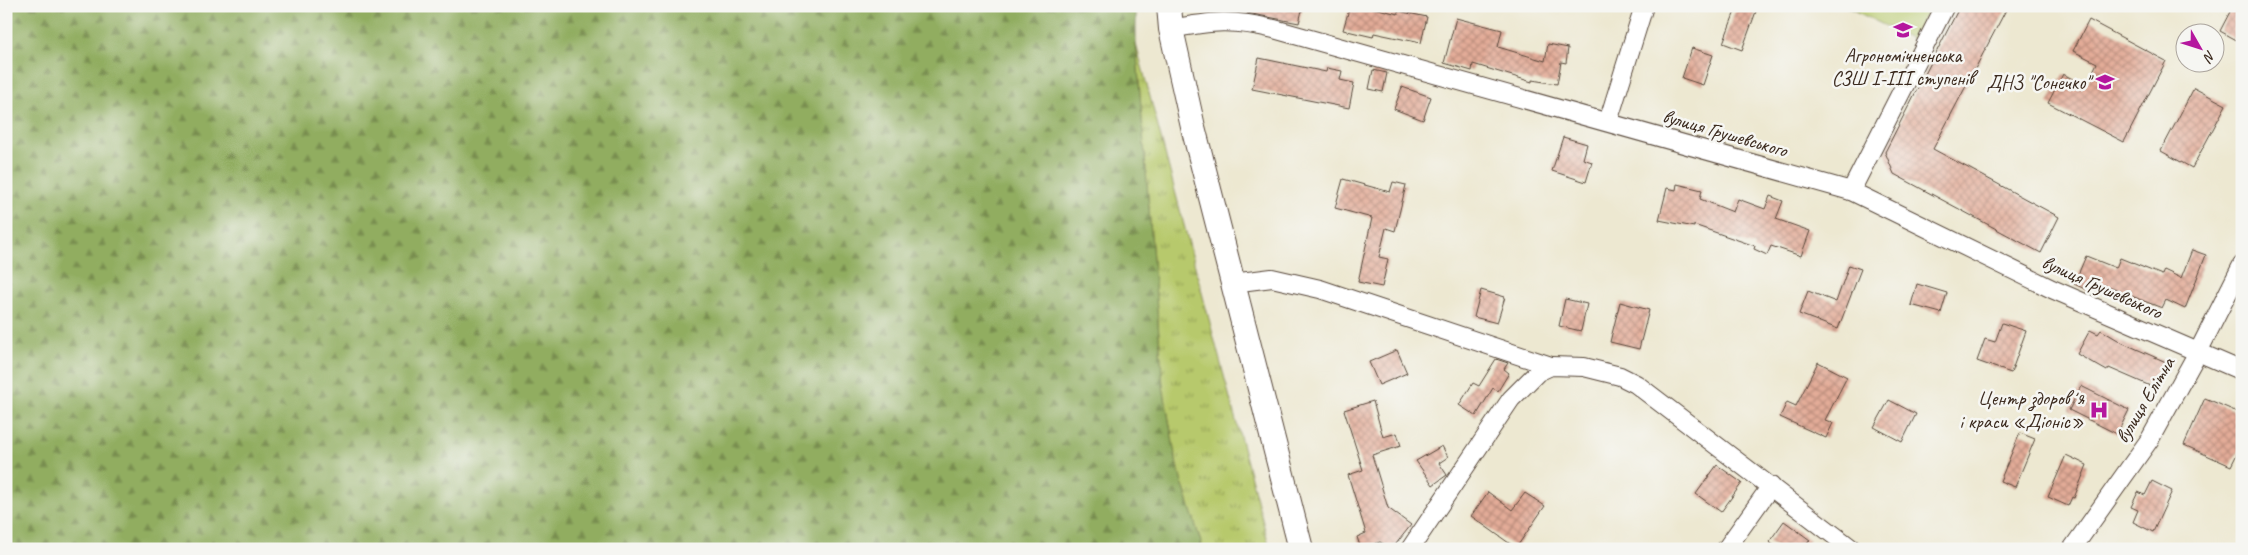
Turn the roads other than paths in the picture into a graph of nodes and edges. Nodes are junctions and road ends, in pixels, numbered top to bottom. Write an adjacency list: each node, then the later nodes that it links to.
1 (1644, 6): 4 (street)
2 (1945, 6): 5 (street)
3 (1170, 18): 4 (street, вулиця Грушевського); 7 (main road)
4 (1608, 122): 5 (street, вулиця Грушевського)
5 (1851, 191): 8 (street, вулиця Грушевського)
6 (2242, 265): 8 (street, вулиця Елітна)
7 (1232, 283): 9 (street); 12 (main road)
8 (2198, 352): 10 (street, вулиця Грушевського); 16 (street, вулиця Елітна)
9 (1551, 366): 11 (street); 13 (street)
10 (2242, 371)
11 (1770, 486): 14 (street); 15 (street)
12 (1301, 549)
13 (1410, 549)
14 (1726, 549)
15 (1852, 549)
16 (2072, 549)

